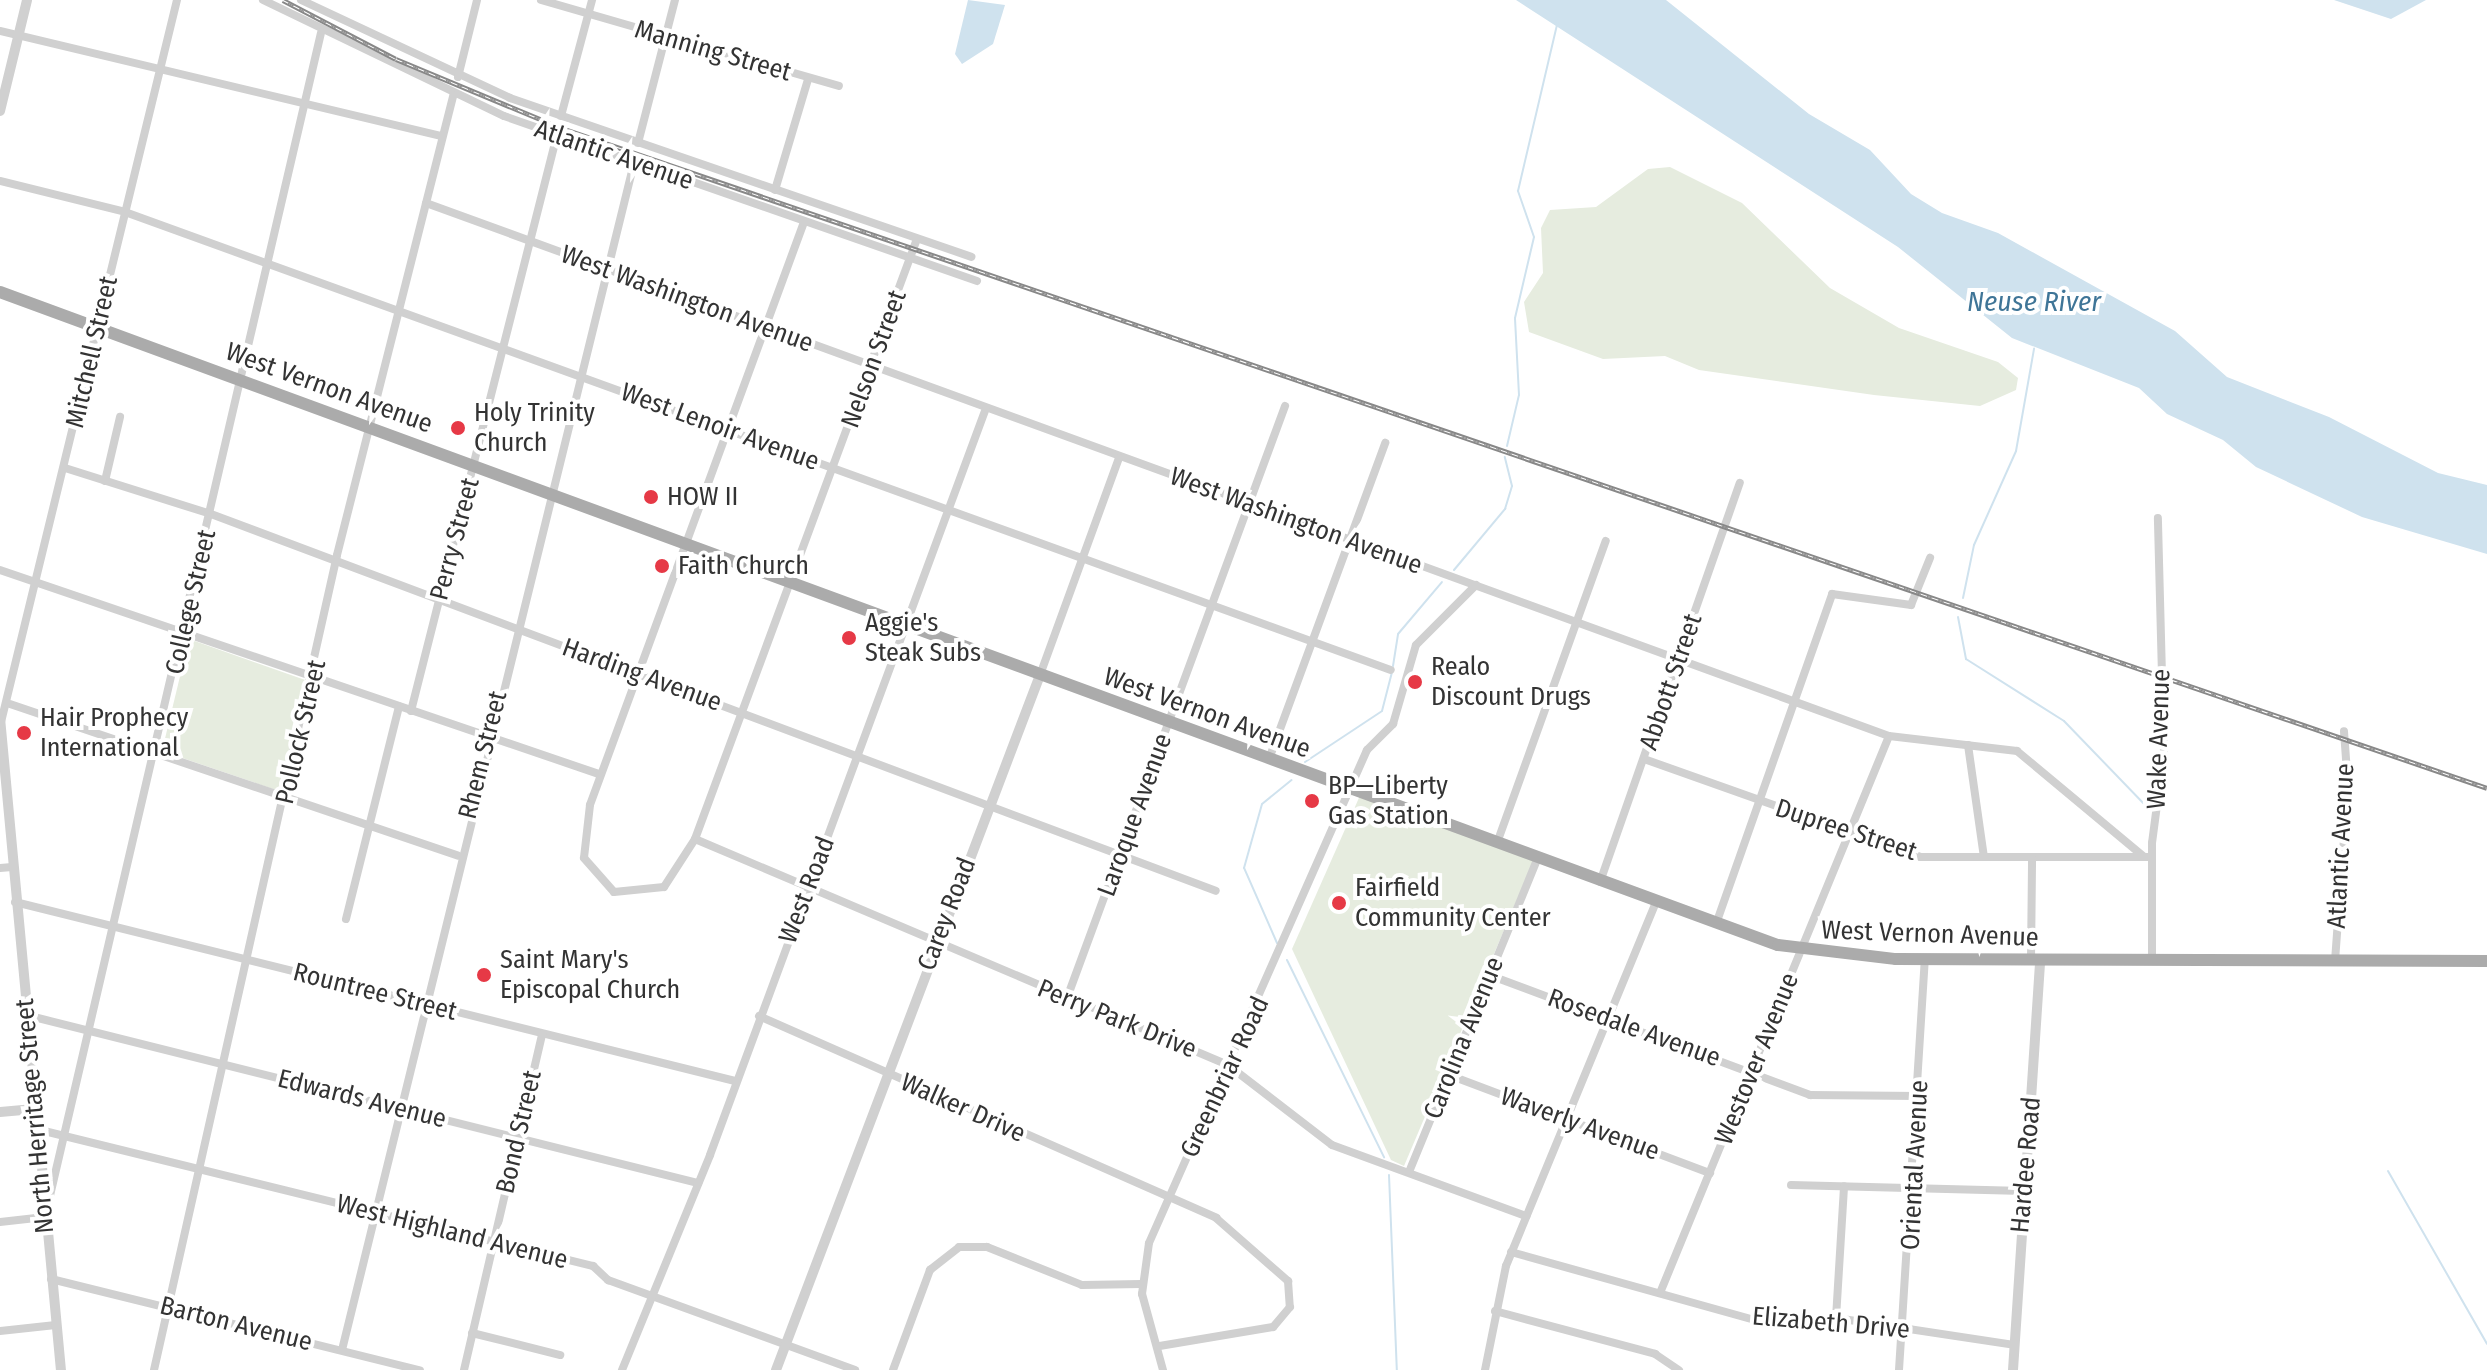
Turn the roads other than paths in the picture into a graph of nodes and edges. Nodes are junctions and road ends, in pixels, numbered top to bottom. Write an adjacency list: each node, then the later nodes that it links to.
1 (27, 0): 14 (street)
2 (177, 0): 16 (street, Mitchell Street)
3 (263, 0): 13 (street, Atlantic Avenue)
4 (301, 0): 10 (street, Atlantic Avenue)
5 (329, 0): 10 (street)
6 (477, 0): 17 (street)
7 (541, 0): 11 (street, Manning Street)
8 (592, 0): 11 (street)
9 (675, 0): 15 (street)
10 (326, 13): 17 (street, Atlantic Avenue)
11 (588, 14): 15 (street, Manning Street); 23 (street)
12 (0, 31): 14 (street)
13 (321, 33): 20 (street, Atlantic Avenue); 21 (street, College Street)
14 (18, 35): 16 (street); 22 (street)
15 (664, 37): 18 (street, Manning Street); 26 (street)
16 (160, 69): 21 (street); 31 (street, Mitchell Street)
17 (458, 77): 23 (street, Atlantic Avenue)
18 (808, 79): 19 (street, Manning Street); 29 (street)
19 (839, 86)
20 (453, 95): 24 (street, Atlantic Avenue); 25 (street, Pollock Street)
21 (304, 103): 25 (street); 37 (street, College Street)
22 (0, 111)
23 (561, 116): 26 (street, Atlantic Avenue)
24 (557, 135): 27 (street, Atlantic Avenue); 34 (street, Perry Street)
25 (442, 136): 30 (street, Pollock Street)
26 (638, 143): 29 (street, Atlantic Avenue)
27 (634, 163): 32 (street, Atlantic Avenue); 38 (street, Rhem Street)
28 (0, 181): 31 (street, West Lenoir Avenue)
29 (775, 190): 33 (street, Atlantic Avenue)
30 (426, 203): 34 (street, West Washington Avenue); 41 (street, Pollock Street)
31 (125, 212): 37 (street, West Lenoir Avenue); 42 (street, Mitchell Street)
32 (804, 222): 36 (street, Atlantic Avenue); 43 (street, Nelson Street)
33 (917, 239): 35 (street, Atlantic Avenue); 36 (street, Nelson Street)
34 (530, 241): 38 (street, West Washington Avenue); 44 (street, Perry Street)
35 (971, 257)
36 (911, 258): 39 (street, Atlantic Avenue); 45 (street, Nelson Street)
37 (268, 264): 41 (street, West Lenoir Avenue); 47 (street, College Street)
38 (607, 269): 43 (street, West Washington Avenue); 46 (street, Rhem Street)
39 (977, 281)
40 (0, 292): 42 (main road, West Vernon Avenue)
41 (399, 309): 44 (street, West Lenoir Avenue); 51 (street, Pollock Street)
42 (98, 327): 47 (main road, West Vernon Avenue); 56 (street, Mitchell Street)
43 (765, 327): 45 (street, West Washington Avenue); 52 (street, Nelson Street)
44 (504, 348): 46 (street, West Lenoir Avenue); 55 (street, Perry Street)
45 (871, 366): 49 (street, West Washington Avenue); 57 (street, Nelson Street)
46 (581, 376): 52 (street, West Lenoir Avenue); 60 (street, Rhem Street)
47 (241, 379): 51 (main road, West Vernon Avenue); 63 (street, College Street)
48 (1285, 406): 61 (street, Laroque Avenue)
49 (986, 408): 54 (street, West Washington Avenue); 62 (street, West Road)
50 (120, 417): 58 (street)
51 (370, 426): 55 (main road, West Vernon Avenue); 70 (street, Pollock Street)
52 (728, 429): 57 (street, West Lenoir Avenue); 67 (street, Nelson Street)
53 (1385, 443): 65 (street)
54 (1119, 458): 61 (street, West Washington Avenue); 68 (street, Carey Road)
55 (474, 465): 60 (main road, West Vernon Avenue); 75 (street, Perry Street)
56 (65, 468): 58 (street, Harding Avenue); 72 (street, Mitchell Street)
57 (834, 468): 62 (street, West Lenoir Avenue); 73 (street, Nelson Street)
58 (105, 481): 63 (street, Harding Avenue)
59 (1740, 483): 82 (street, Abbott Street)
60 (550, 493): 67 (main road, West Vernon Avenue); 79 (street, Rhem Street)
61 (1249, 505): 65 (street, West Washington Avenue); 76 (street, Laroque Avenue)
62 (950, 510): 68 (street, West Lenoir Avenue); 78 (street, West Road)
63 (211, 514): 70 (street, Harding Avenue); 80 (street, College Street)
64 (2158, 518): 114 (street, Wake Avenue)
65 (1349, 541): 74 (street, West Washington Avenue); 81 (street)
66 (1606, 541): 77 (street)
67 (685, 544): 73 (main road, West Vernon Avenue); 84 (street, Nelson Street)
68 (1082, 558): 76 (street, West Lenoir Avenue); 85 (street, Carey Road)
69 (1930, 558): 87 (street)
70 (337, 562): 75 (street, Harding Avenue); 86 (street, Pollock Street)
71 (0, 570): 72 (street)
72 (40, 582): 80 (street); 88 (street, Mitchell Street)
73 (791, 584): 78 (main road, West Vernon Avenue); 91 (street, Nelson Street)
74 (1476, 585): 77 (street, West Washington Avenue); 103 (street, Greenbriar Road)
75 (439, 600): 79 (street, Harding Avenue); 90 (street, Perry Street)
76 (1213, 606): 81 (street, West Lenoir Avenue); 93 (street, Laroque Avenue)
77 (1578, 621): 82 (street, West Washington Avenue); 110 (street)
78 (907, 626): 85 (main road, West Vernon Avenue); 99 (street, West Road)
79 (516, 628): 84 (street, Harding Avenue); 95 (street, Rhem Street)
80 (184, 633): 86 (street); 98 (street, College Street)
81 (1312, 643): 83 (street, West Lenoir Avenue); 100 (street)
82 (1679, 658): 87 (street, West Washington Avenue); 101 (street, Abbott Street)
83 (1391, 670)
84 (637, 673): 91 (street, Harding Avenue); 102 (street, Nelson Street)
85 (1040, 675): 93 (main road, West Vernon Avenue); 106 (street, Carey Road)
86 (314, 677): 89 (street); 104 (street, Pollock Street)
87 (1795, 701): 96 (street, West Washington Avenue); 105 (street)
88 (10, 704): 92 (street, Mitchell Street); 98 (street)
89 (399, 707): 90 (street); 107 (street)
90 (411, 711): 95 (street)
91 (743, 712): 99 (street, Harding Avenue); 109 (street, Nelson Street)
92 (0, 720): 117 (street, North Herritage Street)
93 (1169, 722): 100 (main road, West Vernon Avenue); 111 (street, Laroque Avenue)
94 (2344, 731): 133 (street, Atlantic Avenue)
95 (488, 736): 102 (street); 112 (street, Rhem Street)
96 (1889, 736): 97 (street, West Washington Avenue); 108 (street, Westover Avenue)
97 (1968, 745): 113 (street); 114 (street, West Washington Avenue)
98 (155, 753): 104 (street); 126 (street, College Street)
99 (858, 757): 106 (street, Harding Avenue); 120 (street, West Road)
100 (1269, 759): 103 (main road, West Vernon Avenue)
101 (1644, 759): 105 (street, Dupree Street); 119 (street, Abbott Street)
102 (599, 774): 109 (street, Nelson Street)
103 (1353, 790): 110 (main road, West Vernon Avenue); 144 (street, Greenbriar Road)
104 (285, 798): 107 (street); 129 (street, Pollock Street)
105 (1759, 801): 108 (street, Dupree Street); 125 (street)
106 (989, 807): 111 (street, Harding Avenue); 127 (street, Carey Road)
107 (369, 827): 112 (street); 124 (street)
108 (1849, 834): 113 (street, Dupree Street); 128 (street, Westover Avenue)
109 (695, 839): 120 (street, Perry Park Drive)
110 (1497, 843): 115 (main road, West Vernon Avenue)
111 (1120, 855): 121 (street, Harding Avenue); 136 (street, Laroque Avenue)
112 (458, 856): 137 (street, Rhem Street)
113 (1984, 857): 116 (street, Dupree Street)
114 (2148, 857): 116 (street, Dupree Street); 132 (street, Wake Avenue)
115 (1538, 858): 119 (main road, West Vernon Avenue); 135 (street, Carolina Avenue)
116 (2032, 858): 131 (street, Hardee Road)
117 (12, 867): 118 (street); 122 (street, North Herritage Street)
118 (0, 868)
119 (1600, 882): 123 (main road, West Vernon Avenue)
120 (808, 889): 127 (street, Perry Park Drive); 139 (street, West Road)
121 (1216, 891)
122 (15, 902): 126 (street, Rountree Street); 138 (street, North Herritage Street)
123 (1656, 902): 125 (main road, West Vernon Avenue); 140 (street)
124 (346, 919)
125 (1716, 924): 128 (main road, West Vernon Avenue)
126 (115, 926): 129 (street, Rountree Street); 141 (street, College Street)
127 (935, 945): 136 (street, Perry Park Drive); 146 (street, Carey Road)
128 (1801, 950): 130 (main road, West Vernon Avenue); 145 (street, Westover Avenue)
129 (248, 960): 137 (street, Rountree Street); 143 (street, Pollock Street)
130 (1925, 960): 131 (main road, West Vernon Avenue); 149 (street, Oriental Avenue)
131 (2035, 960): 132 (main road, West Vernon Avenue); 164 (street, Hardee Road)
132 (2152, 960): 133 (main road, West Vernon Avenue)
133 (2335, 961): 134 (main road, West Vernon Avenue)
134 (2487, 961)
135 (1489, 975): 140 (street, Rosedale Avenue); 147 (street, Carolina Avenue)
136 (1067, 998): 144 (street, Perry Park Drive)
137 (423, 1004): 142 (street, Rountree Street); 150 (street, Rhem Street)
138 (26, 1015): 141 (street, Edwards Avenue); 151 (street, North Herritage Street)
139 (759, 1016): 146 (street, Walker Drive); 148 (street, West Road)
140 (1609, 1019): 145 (street, Rosedale Avenue); 153 (street)
141 (90, 1032): 143 (street, Edwards Avenue); 155 (street, College Street)
142 (542, 1034): 148 (street, Rountree Street); 156 (street, Bond Street)
143 (224, 1064): 150 (street, Edwards Avenue); 157 (street, Pollock Street)
144 (1228, 1065): 158 (street, Perry Park Drive); 165 (street, Greenbriar Road)
145 (1752, 1072): 149 (street, Rosedale Avenue); 159 (street, Westover Avenue)
146 (887, 1075): 165 (street, Walker Drive); 183 (street, Carey Road)
147 (1449, 1075): 153 (street, Waverly Avenue); 158 (street, Carolina Avenue)
148 (735, 1081): 160 (street, West Road)
149 (1919, 1096): 163 (street, Oriental Avenue)
150 (398, 1108): 156 (street, Edwards Avenue); 166 (street, Rhem Street)
151 (34, 1109): 152 (street); 154 (street, North Herritage Street)
152 (0, 1112)
153 (1567, 1118): 159 (street, Waverly Avenue); 167 (street)
154 (36, 1129): 155 (street, West Highland Avenue); 168 (street, North Herritage Street)
155 (66, 1136): 157 (street, West Highland Avenue); 168 (street, College Street)
156 (517, 1138): 160 (street, Edwards Avenue); 170 (street, Bond Street)
157 (200, 1170): 166 (street, West Highland Avenue); 176 (street, Pollock Street)
158 (1409, 1172): 167 (street, Perry Park Drive)
159 (1710, 1173): 174 (street, Westover Avenue)
160 (698, 1183): 175 (street, West Road)
161 (1791, 1185): 162 (street)
162 (1844, 1186): 163 (street); 178 (street)
163 (1914, 1188): 164 (street); 180 (street, Oriental Avenue)
164 (2024, 1191): 184 (street, Hardee Road)
165 (1169, 1198): 173 (street, Greenbriar Road); 185 (street, Walker Drive)
166 (374, 1213): 170 (street, West Highland Avenue); 186 (street, Rhem Street)
167 (1526, 1216): 171 (street)
168 (45, 1217): 169 (street); 172 (street, North Herritage Street)
169 (0, 1222)
170 (493, 1242): 175 (street, West Highland Avenue); 182 (street, Bond Street)
171 (1511, 1252): 174 (street, Elizabeth Drive); 177 (street)
172 (51, 1279): 176 (street, Barton Avenue); 179 (street, North Herritage Street)
173 (1141, 1284): 185 (street); 195 (street)
174 (1660, 1293): 178 (street, Elizabeth Drive)
175 (650, 1295): 183 (street, West Highland Avenue); 192 (street, West Road)
176 (168, 1308): 186 (street, Barton Avenue); 189 (street, Pollock Street)
177 (1495, 1311): 197 (street); 198 (street)
178 (1836, 1318): 180 (street, Elizabeth Drive)
179 (56, 1325): 181 (street); 188 (street, North Herritage Street)
180 (1906, 1328): 184 (street, Elizabeth Drive); 199 (street, Oriental Avenue)
181 (0, 1331)
182 (472, 1333): 187 (street); 191 (street, Bond Street)
183 (786, 1344): 193 (street, Carey Road); 194 (street, West Highland Avenue)
184 (2014, 1345): 200 (street, Hardee Road)
185 (1160, 1346): 196 (street)
186 (342, 1350): 190 (street, Barton Avenue)
187 (560, 1355)
188 (61, 1370)
189 (154, 1370)
190 (420, 1370)
191 (464, 1370)
192 (622, 1370)
193 (776, 1370)
194 (855, 1370)
195 (893, 1370)
196 (1163, 1370)
197 (1485, 1370)
198 (1679, 1370)
199 (1899, 1370)
200 (2013, 1370)

